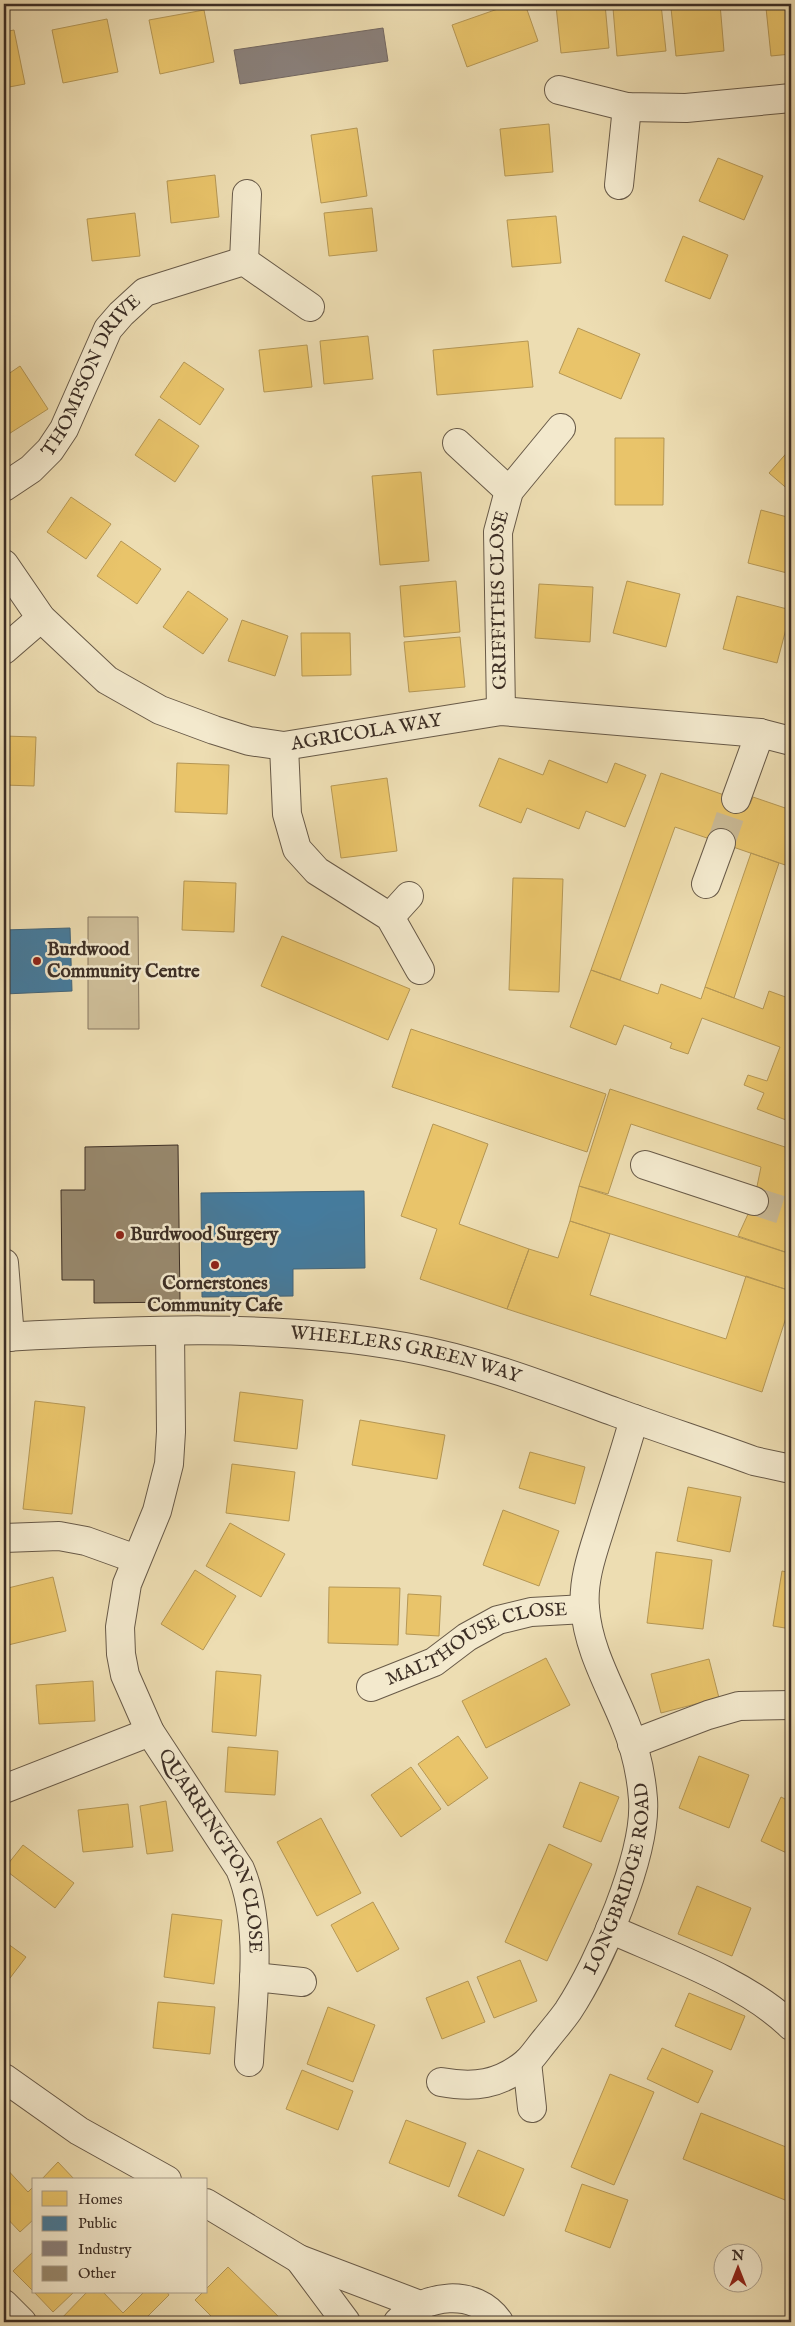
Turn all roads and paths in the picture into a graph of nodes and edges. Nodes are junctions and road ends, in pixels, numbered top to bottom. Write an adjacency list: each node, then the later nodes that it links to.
1 (559, 90): 3 (street)
2 (791, 98): 3 (street)
3 (627, 107): 4 (street)
4 (619, 185)
5 (247, 194): 6 (street)
6 (244, 261): 7 (street); 10 (street, THOMPSON DRIVE)
7 (310, 307)
8 (561, 428): 11 (street, GRIFFITHS CLOSE)
9 (457, 443): 11 (street, GRIFFITHS CLOSE)
10 (4, 487)
11 (509, 490): 15 (street, GRIFFITHS CLOSE)
12 (4, 564): 13 (street, AGRICOLA WAY)
13 (41, 618): 14 (street); 18 (street, AGRICOLA WAY)
14 (4, 650)
15 (501, 711): 16 (street, AGRICOLA WAY); 18 (street, AGRICOLA WAY)
16 (760, 733): 17 (street, AGRICOLA WAY); 19 (street)
17 (791, 741)
18 (284, 746): 23 (street)
19 (736, 799)
20 (721, 843): 21 (street)
21 (706, 884)
22 (410, 896): 23 (street)
23 (390, 917): 24 (street)
24 (420, 970)
25 (645, 1165): 26 (street)
26 (754, 1201)
27 (4, 1264): 29 (street)
28 (170, 1331): 29 (street, WHEELERS GREEN WAY); 30 (street, WHEELERS GREEN WAY); 33 (street, QUARRINGTON CLOSE)
29 (7, 1337)
30 (634, 1419): 31 (street, WHEELERS GREEN WAY); 34 (street, LONGBRIDGE ROAD)
31 (791, 1468)
32 (4, 1538): 33 (street)
33 (136, 1558): 37 (street, QUARRINGTON CLOSE)
34 (585, 1609): 35 (street, MALTHOUSE CLOSE); 38 (street, LONGBRIDGE ROAD)
35 (371, 1686)
36 (791, 1705): 38 (street)
37 (150, 1732): 39 (street, QUARRINGTON CLOSE); 41 (street, QUARRINGTON CLOSE)
38 (632, 1744): 40 (street, LONGBRIDGE ROAD)
39 (4, 1789)
40 (610, 1929): 43 (street); 45 (street, LONGBRIDGE ROAD)
41 (254, 1977): 42 (street, QUARRINGTON CLOSE); 44 (street, QUARRINGTON CLOSE)
42 (302, 1982)
43 (791, 2026)
44 (249, 2062)
45 (527, 2062): 47 (street, LONGBRIDGE ROAD); 48 (street)
46 (4, 2078): 49 (street)
47 (441, 2082)
48 (532, 2108)
49 (163, 2178)
50 (208, 2204): 51 (street)
51 (299, 2259): 53 (street); 55 (street)
52 (4, 2304): 54 (street)
53 (420, 2305): 56 (street); 57 (street)
54 (22, 2322)
55 (346, 2322)
56 (398, 2322)
57 (499, 2322)

